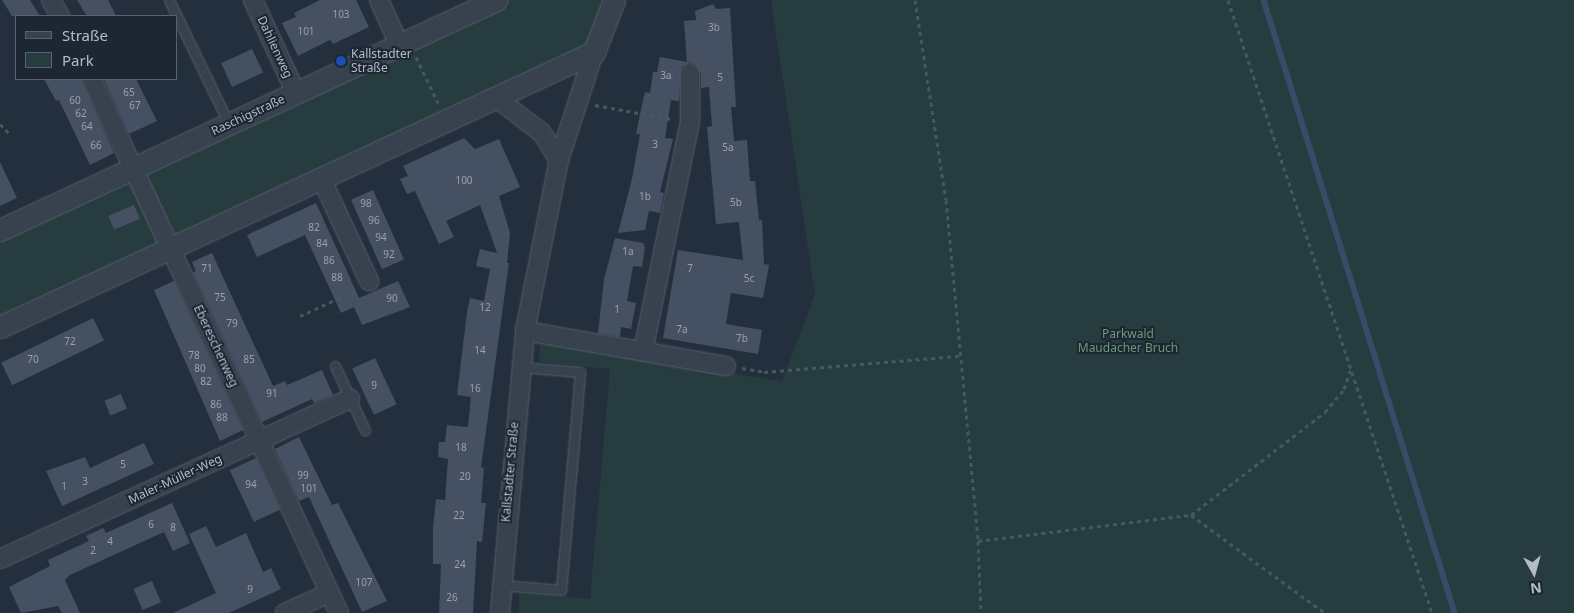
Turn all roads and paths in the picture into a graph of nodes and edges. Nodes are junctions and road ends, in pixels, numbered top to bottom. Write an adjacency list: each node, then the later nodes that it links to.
1 (51, 0): 9 (street)
2 (169, 0): 10 (lane)
3 (253, 0): 17 (street, Dahlienweg)
4 (379, 0): 13 (street)
5 (496, 0): 12 (street, Raschigstraße)
6 (614, 0): 14 (street)
7 (915, 0): 35 (path)
8 (1228, 0): 38 (path)
9 (59, 15)
10 (176, 15)
11 (178, 19): 22 (lane)
12 (419, 35): 13 (street, Raschigstraße); 23 (path)
13 (399, 44): 17 (street, Raschigstraße)
14 (594, 52): 18 (street); 25 (street, Kallstadter Straße)
15 (690, 73): 20 (street)
16 (92, 80): 26 (street, Ebereschenweg)
17 (296, 93): 22 (street, Raschigstraße)
18 (495, 97): 23 (street); 25 (street)
19 (618, 109): 20 (path)
20 (690, 122): 34 (street)
21 (0, 124): 24 (path)
22 (229, 124): 26 (street, Raschigstraße)
23 (434, 125): 27 (street)
24 (9, 133)
25 (559, 160): 33 (street, Kallstadter Straße)
26 (134, 168): 28 (street, Raschigstraße); 29 (street, Ebereschenweg)
27 (321, 178): 29 (street); 30 (street)
28 (0, 230)
29 (170, 247): 32 (street); 42 (street, Ebereschenweg)
30 (369, 281): 31 (path)
31 (300, 316)
32 (0, 327)
33 (524, 331): 34 (street); 39 (street, Kallstadter Straße)
34 (643, 351): 37 (street)
35 (960, 356): 37 (path); 44 (path)
36 (335, 366): 40 (lane)
37 (726, 366)
38 (1352, 366): 43 (path); 53 (path)
39 (520, 367): 46 (street, Kallstadter Straße); 46 (lane)
40 (350, 399): 41 (lane); 42 (street, Maler-Müller-Weg)
41 (365, 430)
42 (259, 440): 45 (street, Maler-Müller-Weg); 47 (street, Ebereschenweg)
43 (1191, 514): 44 (path); 52 (path)
44 (978, 541): 51 (path)
45 (0, 559)
46 (500, 585): 50 (street, Kallstadter Straße)
47 (329, 593): 48 (street); 49 (street, Ebereschenweg)
48 (285, 613)
49 (339, 613)
50 (500, 613)
51 (981, 613)
52 (1325, 613)
53 (1432, 613)

